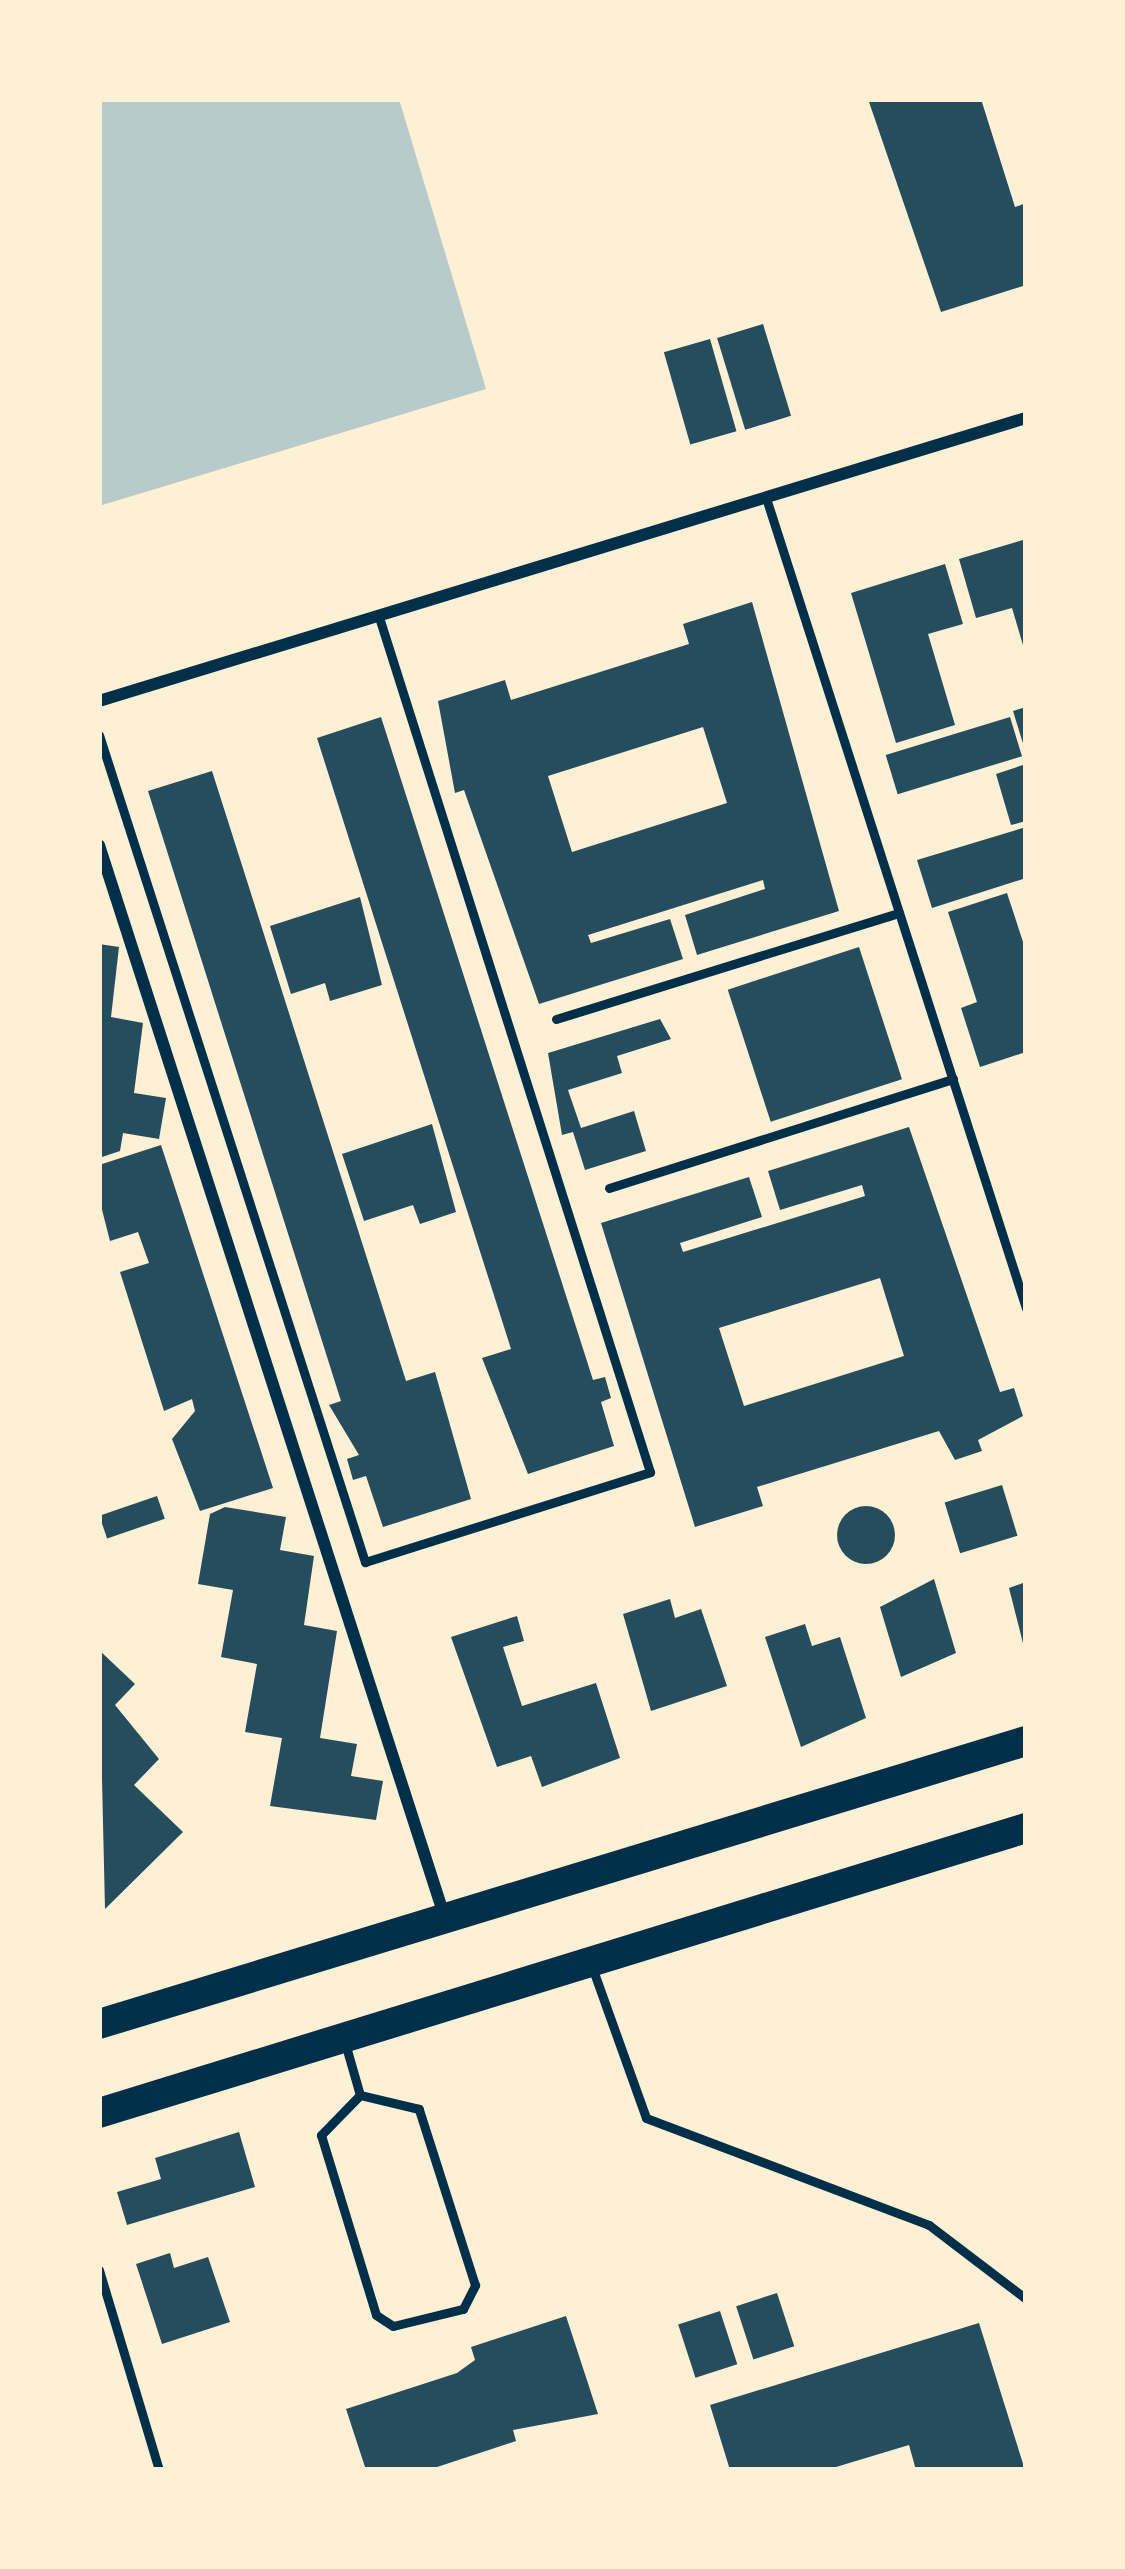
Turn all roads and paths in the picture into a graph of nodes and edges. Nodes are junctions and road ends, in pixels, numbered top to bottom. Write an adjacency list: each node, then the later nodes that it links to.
1 (1026, 418): 2 (street)
2 (766, 501): 3 (street); 7 (lane)
3 (379, 617): 4 (street); 5 (lane)
4 (99, 701)
5 (99, 734)
6 (99, 845): 14 (street)
7 (899, 913): 8 (lane); 9 (lane)
8 (556, 1019)
9 (953, 1079): 10 (lane); 11 (lane)
10 (609, 1188)
11 (1026, 1308)
12 (1026, 1741): 14 (main road)
13 (1026, 1828): 15 (main road)
14 (446, 1918): 16 (main road)
15 (590, 1962): 17 (main road); 21 (lane)
16 (99, 2024)
17 (344, 2038): 18 (lane); 19 (main road)
18 (360, 2095): 18 (lane)
19 (99, 2113)
20 (99, 2270): 22 (lane)
21 (1026, 2299)
22 (159, 2470)

